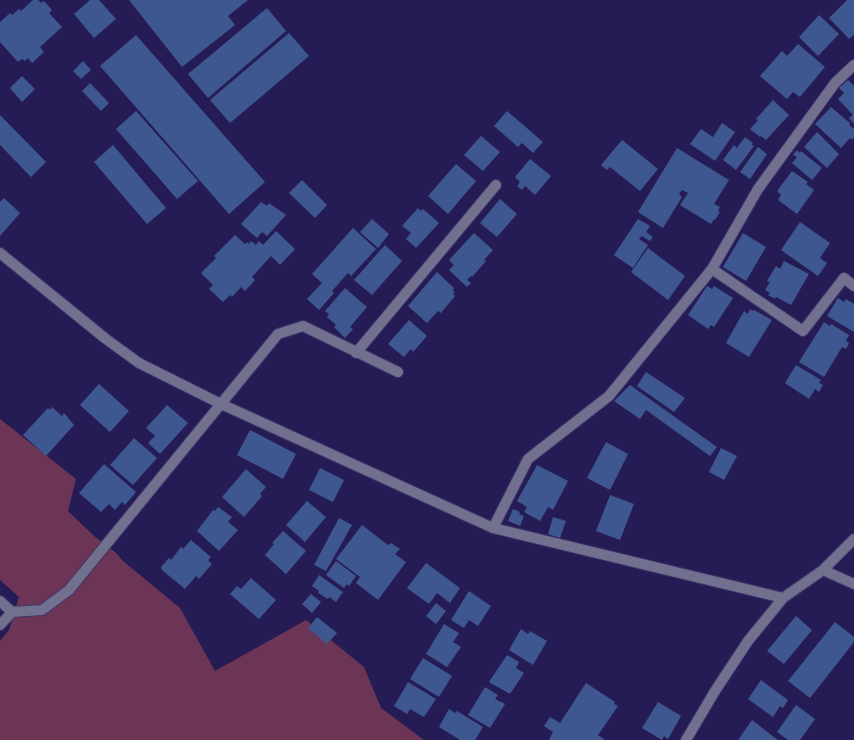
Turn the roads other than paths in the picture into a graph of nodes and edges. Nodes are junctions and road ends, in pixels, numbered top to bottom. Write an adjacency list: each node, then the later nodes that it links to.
1 (854, 65): 4 (street)
2 (496, 185): 6 (street)
3 (0, 253): 8 (street)
4 (712, 269): 5 (street); 9 (street)
5 (854, 286)
6 (356, 353): 7 (street); 8 (street)
7 (398, 372)
8 (221, 404): 9 (street); 15 (street)
9 (494, 528): 13 (street)
10 (854, 539): 11 (street)
11 (823, 570): 12 (street); 13 (street)
12 (854, 584)
13 (783, 598): 17 (street)
14 (0, 601): 15 (street)
15 (12, 612): 16 (street)
16 (0, 625)
17 (686, 740)

